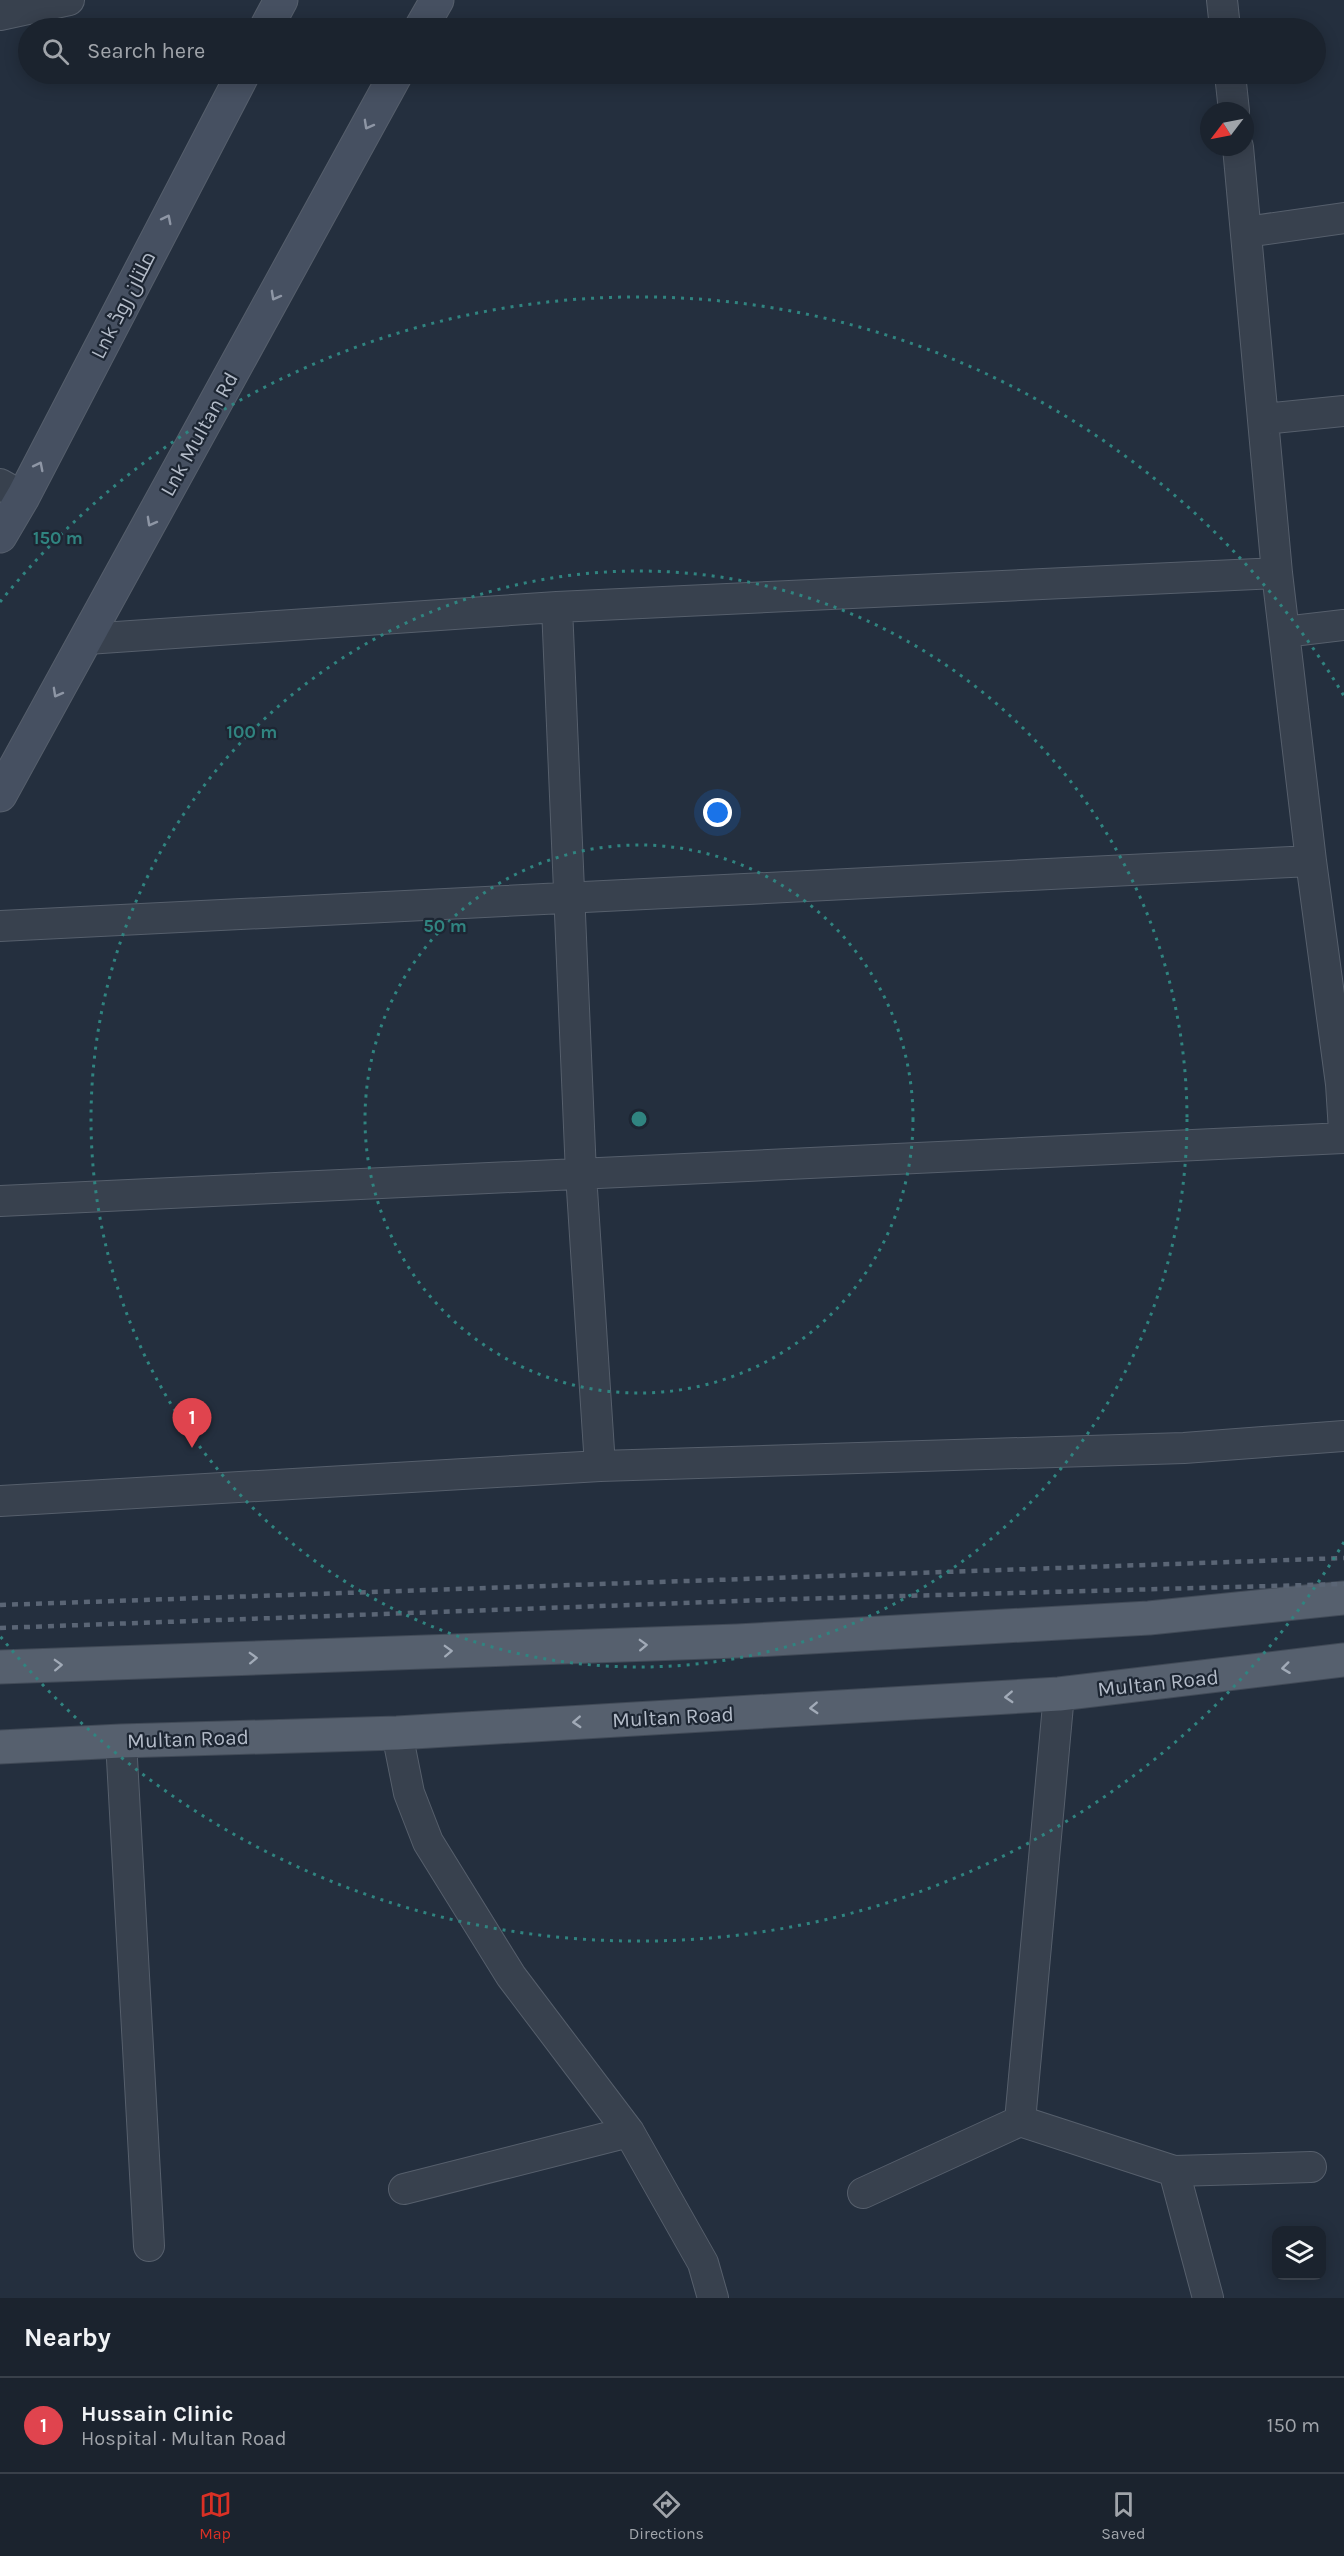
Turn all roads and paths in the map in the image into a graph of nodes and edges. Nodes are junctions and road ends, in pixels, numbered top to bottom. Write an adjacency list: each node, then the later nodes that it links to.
1 (69, 0): 5 (street)
2 (281, 0): 6 (street)
3 (437, 0): 7 (street)
4 (1222, 0): 8 (street)
5 (0, 15)
6 (271, 18)
7 (427, 18)
8 (1224, 18)
9 (237, 84): 18 (street, Lnk ملتان روڈ, one-way to 9)
10 (391, 84): 24 (street, Lnk Multan Rd, one-way to 24)
11 (1231, 84): 12 (street)
12 (1233, 102)
13 (1239, 156): 15 (street)
14 (1344, 218): 15 (street)
15 (1246, 232): 17 (street)
16 (1344, 411): 17 (street)
17 (1263, 418): 20 (street)
18 (12, 490): 19 (street, Lnk ملتان روڈ)
19 (0, 536)
20 (1277, 573): 21 (street); 23 (street)
21 (557, 606): 24 (street); 27 (street)
22 (1344, 625): 23 (street)
23 (1284, 633): 26 (street)
24 (87, 639): 25 (street, Lnk Multan Rd, one-way to 25)
25 (0, 795)
26 (1311, 861): 27 (street); 29 (street)
27 (569, 900): 28 (street); 32 (street)
28 (0, 926)
29 (1342, 1084): 30 (street)
30 (1344, 1131)
31 (1344, 1138): 32 (street)
32 (581, 1174): 33 (street); 35 (street)
33 (0, 1201)
34 (1344, 1436): 35 (street)
35 (600, 1466): 36 (street)
36 (0, 1500)
37 (1344, 1598): 39 (main road, one-way to 37)
38 (1344, 1660): 40 (main road, Multan Road, one-way to 40)
39 (0, 1667)
40 (1059, 1694): 41 (main road, Multan Road, one-way to 41); 44 (street)
41 (397, 1733): 42 (main road, Multan Road); 45 (street)
42 (121, 1741): 43 (main road, Multan Road); 50 (street)
43 (0, 1747)
44 (1020, 2121): 47 (street); 49 (street)
45 (629, 2132): 48 (street); 51 (street)
46 (1311, 2167): 47 (street)
47 (1174, 2172): 52 (street)
48 (404, 2189)
49 (863, 2193)
50 (149, 2246)
51 (713, 2298)
52 (1208, 2298)

